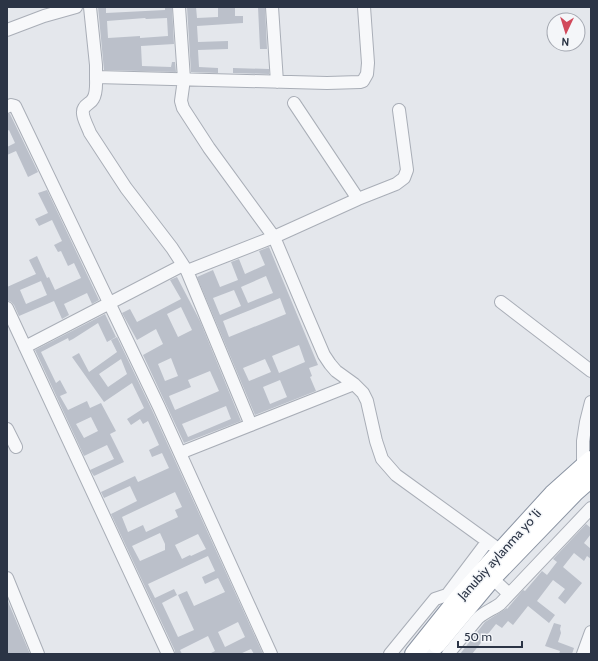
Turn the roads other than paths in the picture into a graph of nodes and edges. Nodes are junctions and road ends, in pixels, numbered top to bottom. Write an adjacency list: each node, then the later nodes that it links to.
1 (76, 7): 6 (street)
2 (90, 7): 7 (street)
3 (179, 7): 8 (street)
4 (272, 7): 9 (street)
5 (364, 7): 9 (street)
6 (7, 30)
7 (96, 77): 8 (street); 15 (street)
8 (184, 79): 9 (street); 14 (street)
9 (277, 82)
10 (294, 103): 13 (street)
11 (7, 107): 17 (street)
12 (399, 110): 13 (street)
13 (358, 200): 14 (street)
14 (274, 237): 15 (street); 21 (street)
15 (185, 268): 17 (street); 23 (street)
16 (501, 302): 20 (street)
17 (110, 303): 19 (street); 26 (street)
18 (7, 308): 19 (street)
19 (25, 347): 38 (street)
20 (591, 371)
21 (354, 384): 23 (street); 29 (street)
22 (591, 402): 27 (street)
23 (251, 425): 26 (street)
24 (7, 429): 25 (street)
25 (16, 447)
26 (180, 453): 39 (street)
27 (589, 473): 29 (highway, Janubiy aylanma yoʻli); 31 (highway, Janubiy aylanma yoʻli)
28 (591, 508): 32 (street)
29 (494, 546): 33 (highway, Janubiy aylanma yoʻli)
30 (7, 578): 37 (street)
31 (492, 578): 32 (street); 33 (highway, Janubiy aylanma yoʻli)
32 (509, 594): 34 (street)
33 (459, 598): 34 (street); 36 (highway, Janubiy aylanma yoʻli); 40 (street); 41 (highway, Janubiy aylanma yoʻli)
34 (488, 612): 36 (street)
35 (591, 632): 42 (street)
36 (454, 635): 41 (highway, Janubiy aylanma yoʻli)
37 (38, 654)
38 (168, 654)
39 (271, 654)
40 (390, 654)
41 (431, 654)
42 (584, 654)

